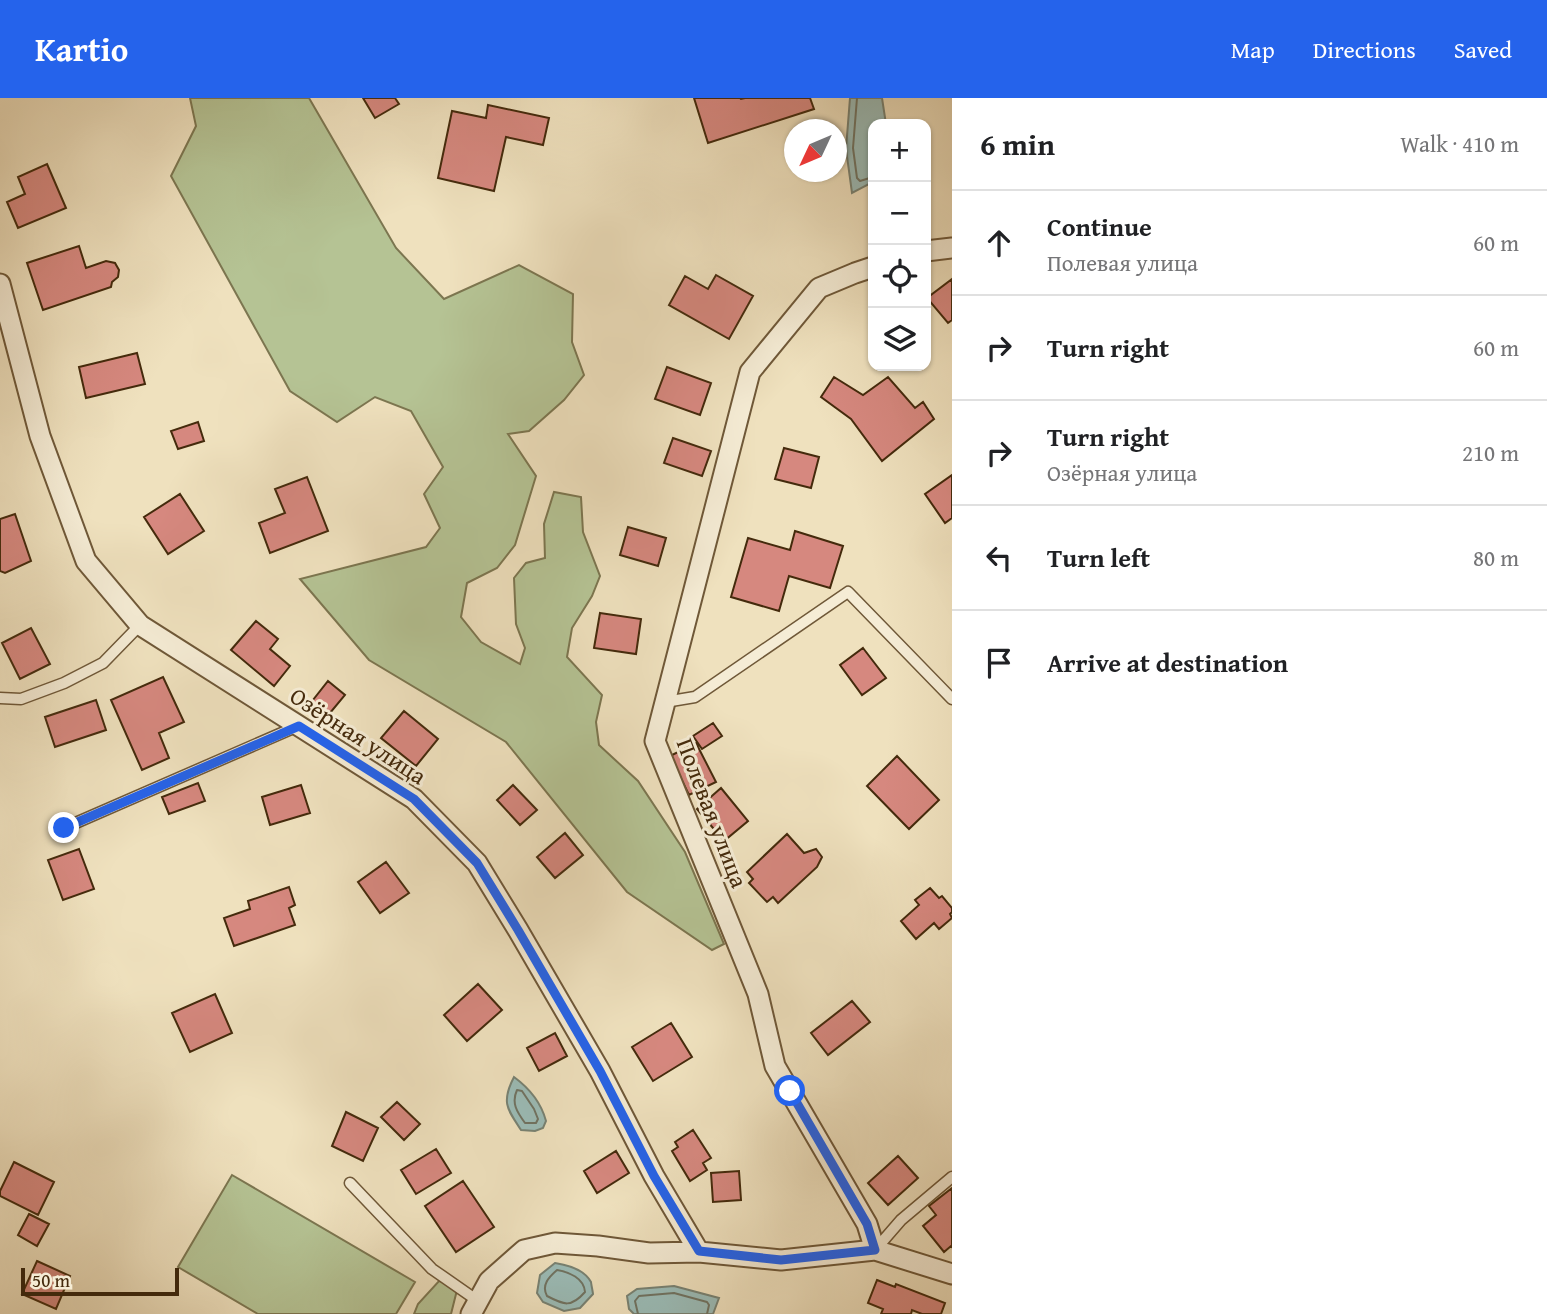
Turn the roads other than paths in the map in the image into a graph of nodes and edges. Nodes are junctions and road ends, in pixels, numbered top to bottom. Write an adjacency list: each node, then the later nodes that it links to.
1 (952, 248): 2 (street)
2 (931, 250)
3 (868, 269): 8 (street, Полевая улица)
4 (0, 284): 5 (street, Озёрная улица)
5 (140, 625): 6 (lane); 9 (street, Озёрная улица)
6 (0, 698)
7 (952, 699): 8 (lane)
8 (665, 702): 13 (street, Полевая улица)
9 (299, 726): 10 (lane); 14 (street, Озёрная улица)
10 (64, 828)
11 (952, 1177): 13 (lane)
12 (351, 1183): 16 (lane)
13 (875, 1250): 14 (street); 15 (street)
14 (699, 1251): 16 (street)
15 (952, 1274)
16 (474, 1308)

